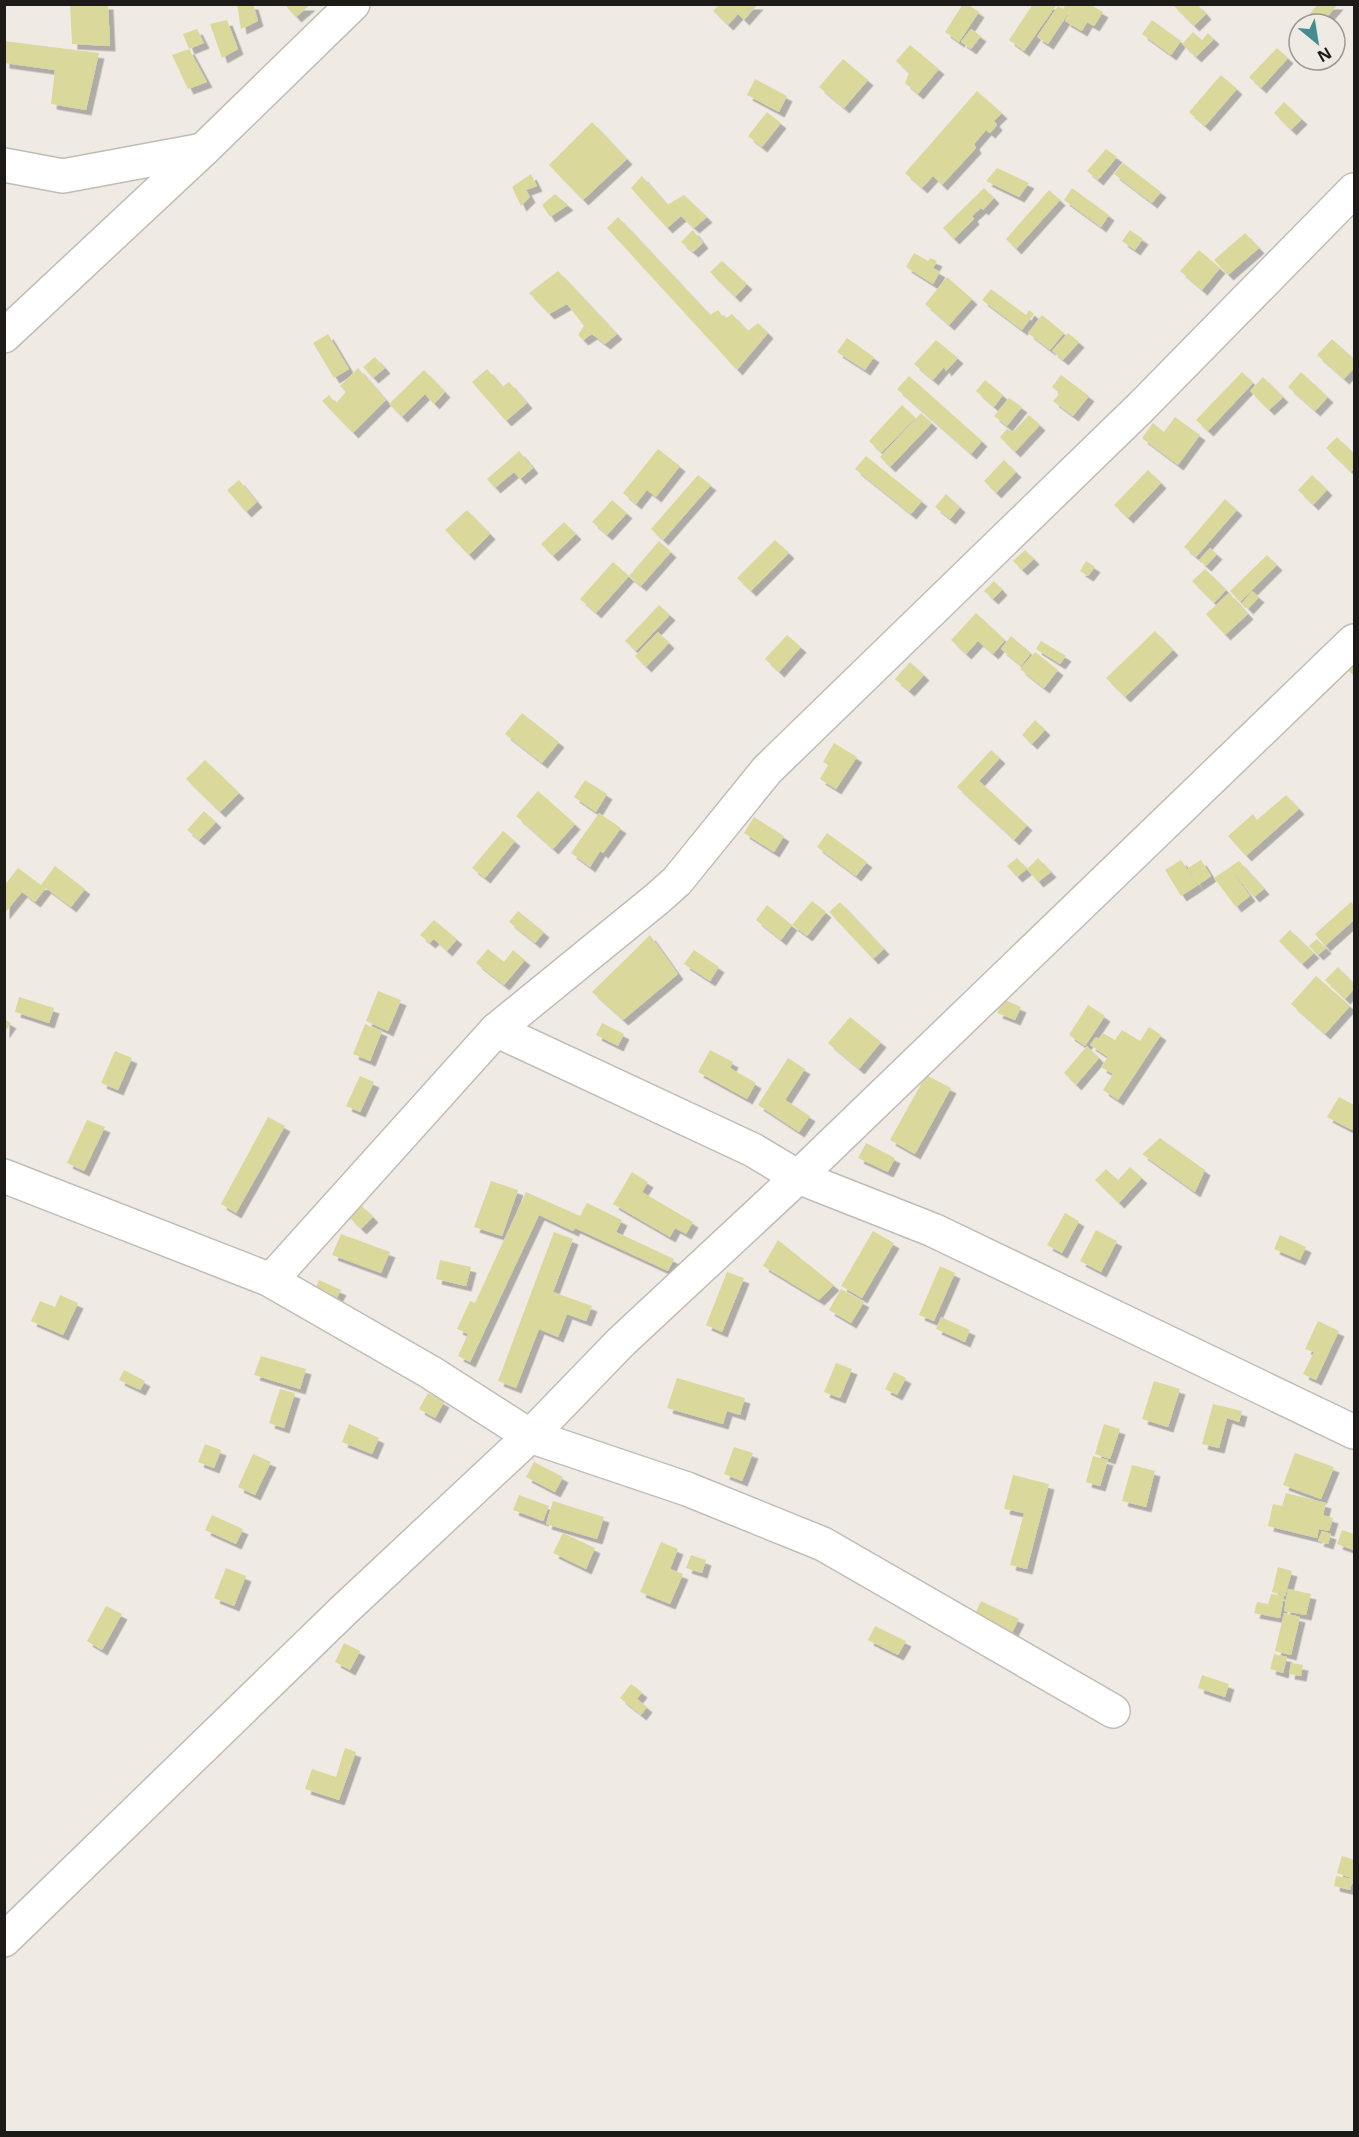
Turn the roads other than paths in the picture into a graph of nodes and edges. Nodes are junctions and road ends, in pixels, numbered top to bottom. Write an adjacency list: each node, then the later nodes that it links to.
1 (353, 4): 2 (street)
2 (203, 150): 3 (street); 5 (street)
3 (4, 165)
4 (1354, 190): 7 (street)
5 (4, 336)
6 (1354, 641): 9 (street)
7 (496, 1030): 9 (street); 10 (street)
8 (4, 1176): 10 (street)
9 (798, 1177): 11 (street); 12 (street)
10 (271, 1280): 12 (street)
11 (1354, 1432)
12 (531, 1436): 13 (street); 14 (street)
13 (1113, 1711)
14 (4, 1940)

